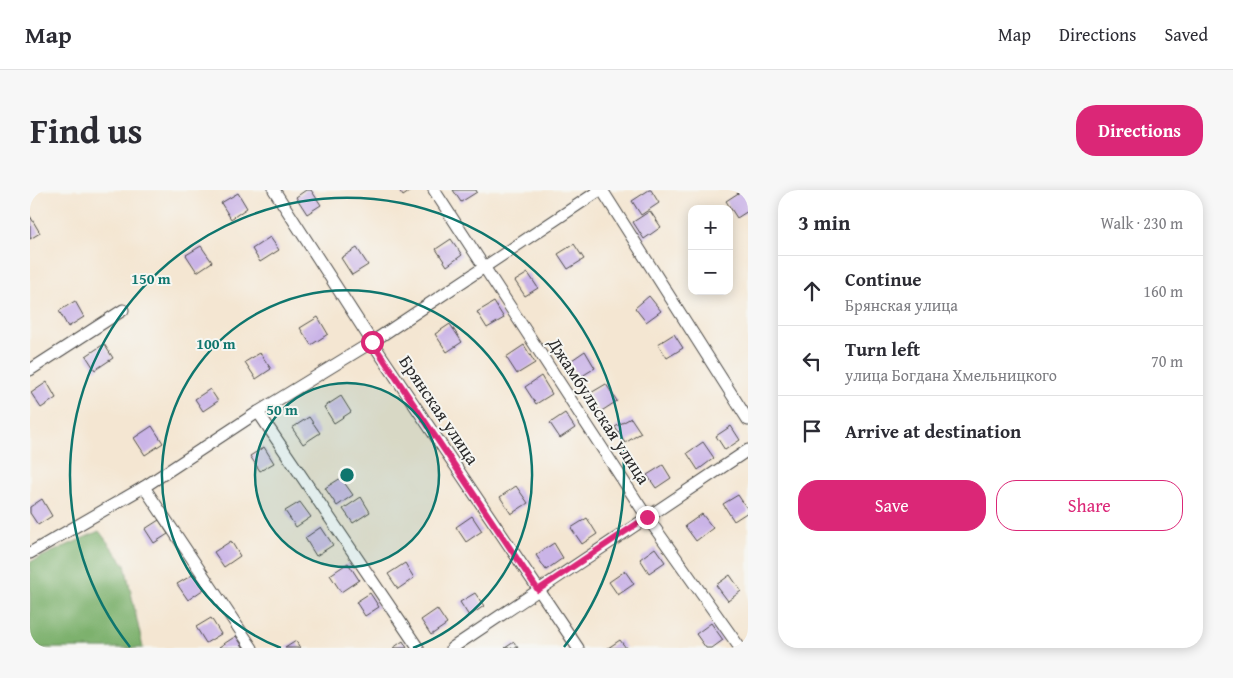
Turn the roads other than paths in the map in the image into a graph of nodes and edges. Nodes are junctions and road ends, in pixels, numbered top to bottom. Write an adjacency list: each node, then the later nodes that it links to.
1 (274, 190): 6 (street, Брянская улица)
2 (434, 190): 4 (street, Джамбульская улица)
3 (601, 190): 4 (street); 9 (street)
4 (484, 267): 6 (street); 12 (street, Джамбульская улица)
5 (123, 310): 7 (street)
6 (372, 342): 8 (street); 14 (street, Брянская улица)
7 (30, 370)
8 (258, 412): 11 (street); 16 (street)
9 (748, 420)
10 (748, 450): 12 (street)
11 (144, 487): 13 (street); 15 (street)
12 (647, 517): 14 (street); 19 (street, Джамбульская улица)
13 (30, 553)
14 (538, 590): 17 (street); 18 (street, Брянская улица)
15 (252, 648)
16 (418, 648)
17 (452, 648)
18 (578, 648)
19 (740, 648)

